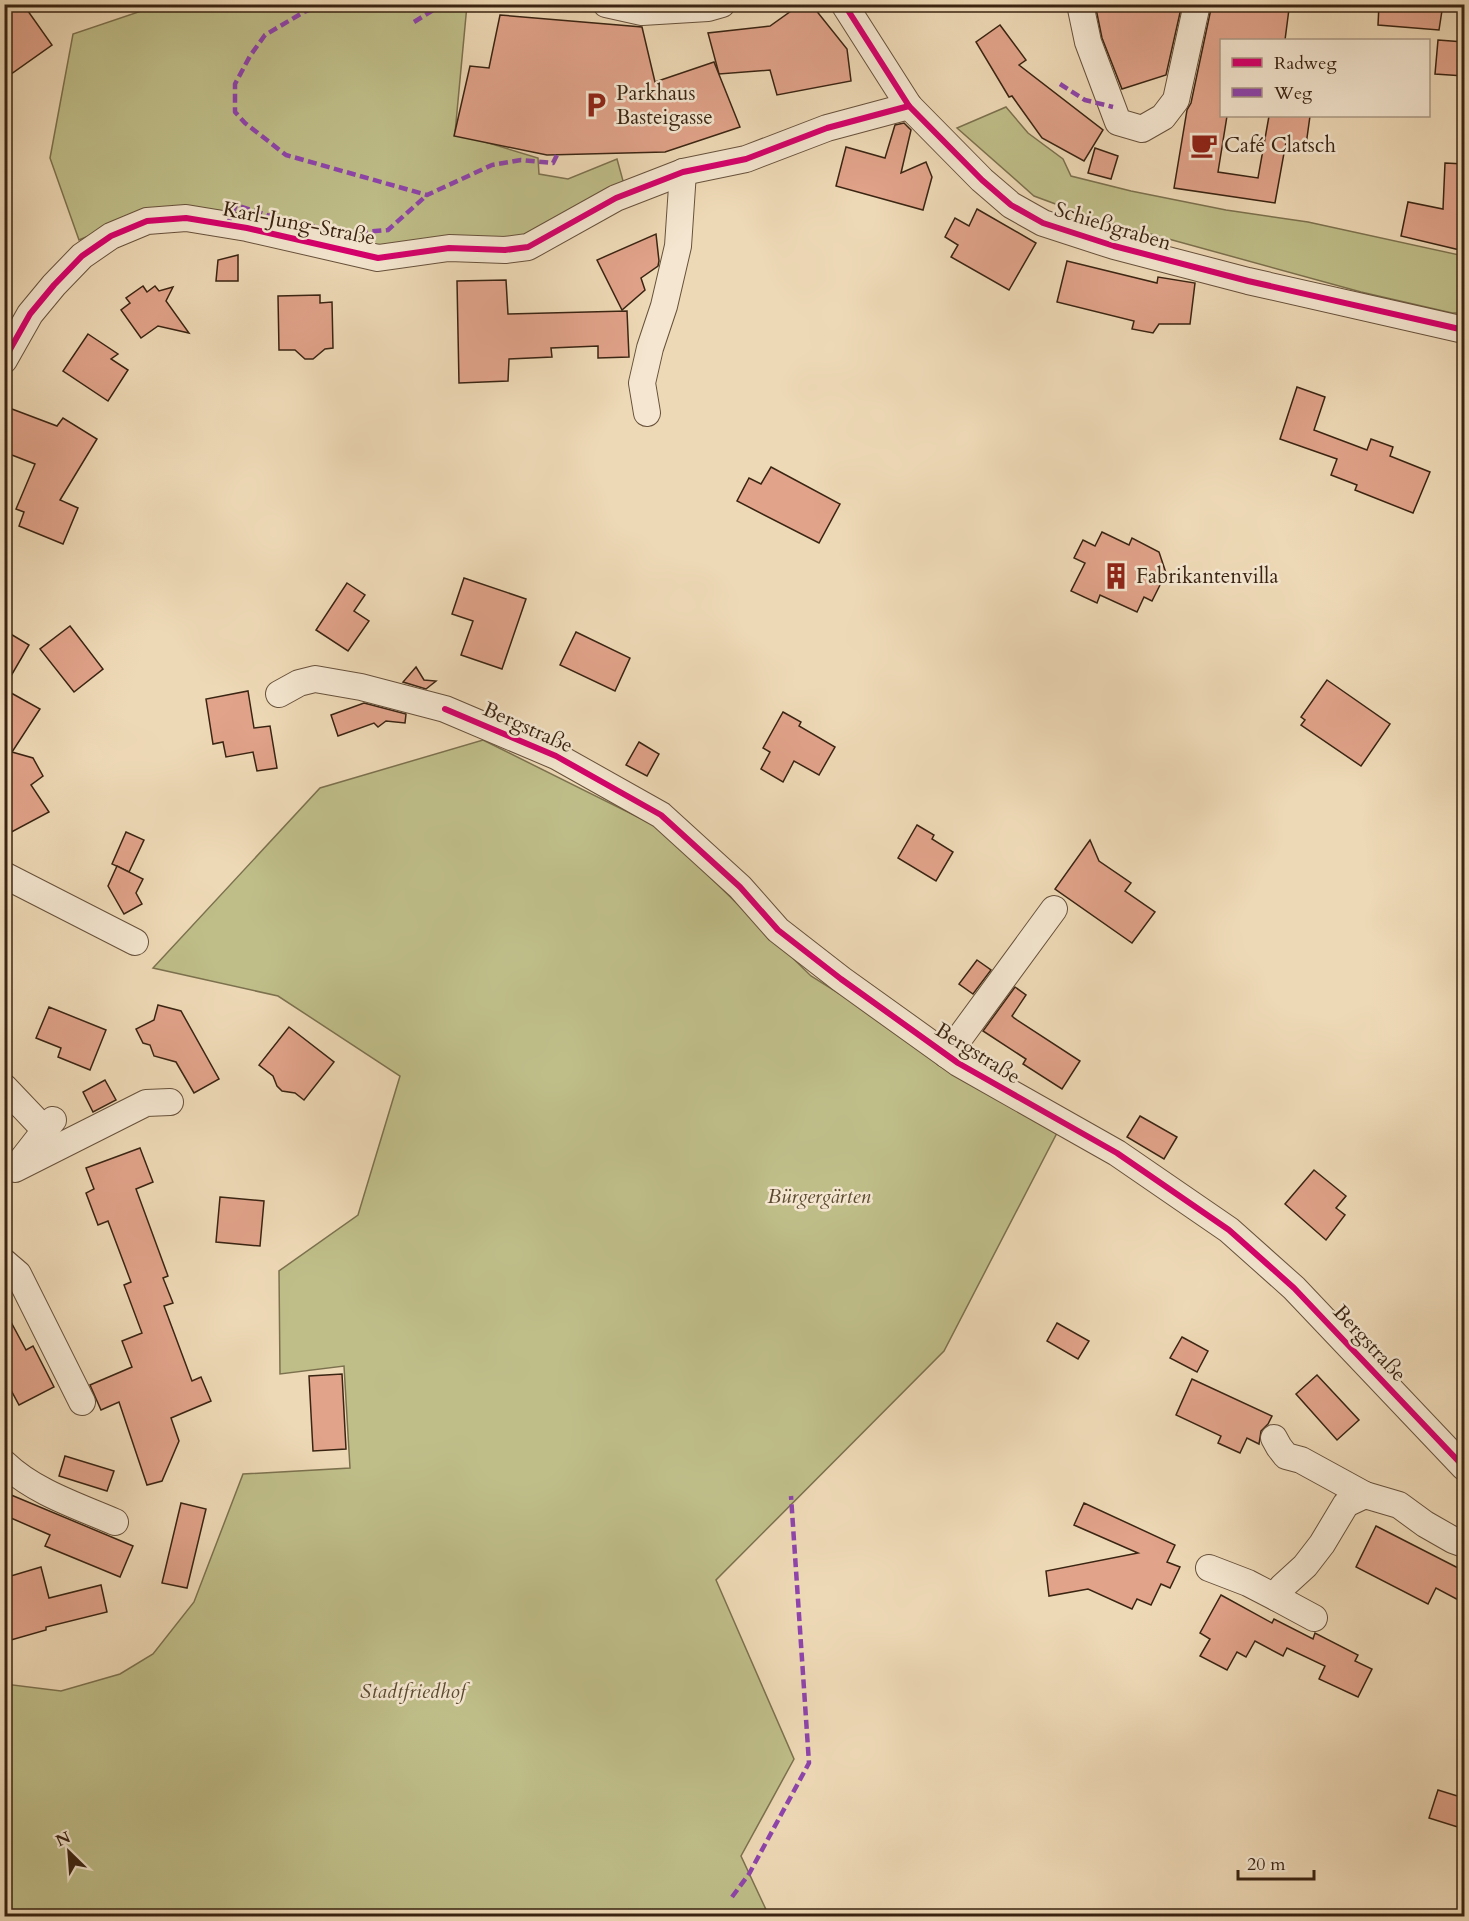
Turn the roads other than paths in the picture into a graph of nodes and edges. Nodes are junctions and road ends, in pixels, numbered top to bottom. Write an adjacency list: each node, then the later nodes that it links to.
1 (606, 4): 2 (street)
2 (722, 4)
3 (844, 4): 6 (street, Schießgraben)
4 (1080, 4): 5 (street)
5 (1197, 4)
6 (909, 106): 7 (street, Karl-Jung-Straße); 8 (street, Schießgraben)
7 (683, 172): 9 (street, Karl-Jung-Straße); 10 (street)
8 (1464, 330)
9 (4, 360)
10 (647, 413)
11 (279, 694): 15 (street, Bergstraße)
12 (4, 875): 14 (street)
13 (1054, 909): 15 (street, Bergstraße)
14 (135, 942)
15 (947, 1055): 23 (street, Bergstraße)
16 (4, 1087): 18 (street)
17 (171, 1102): 18 (street)
18 (10, 1171)
19 (4, 1262): 20 (street)
20 (82, 1402)
21 (1274, 1438): 24 (street)
22 (4, 1463): 25 (street)
23 (1464, 1467)
24 (1365, 1495): 26 (street); 28 (street)
25 (115, 1522)
26 (1464, 1544)
27 (1209, 1568): 28 (street)
28 (1277, 1598): 29 (street)
29 (1314, 1618)

